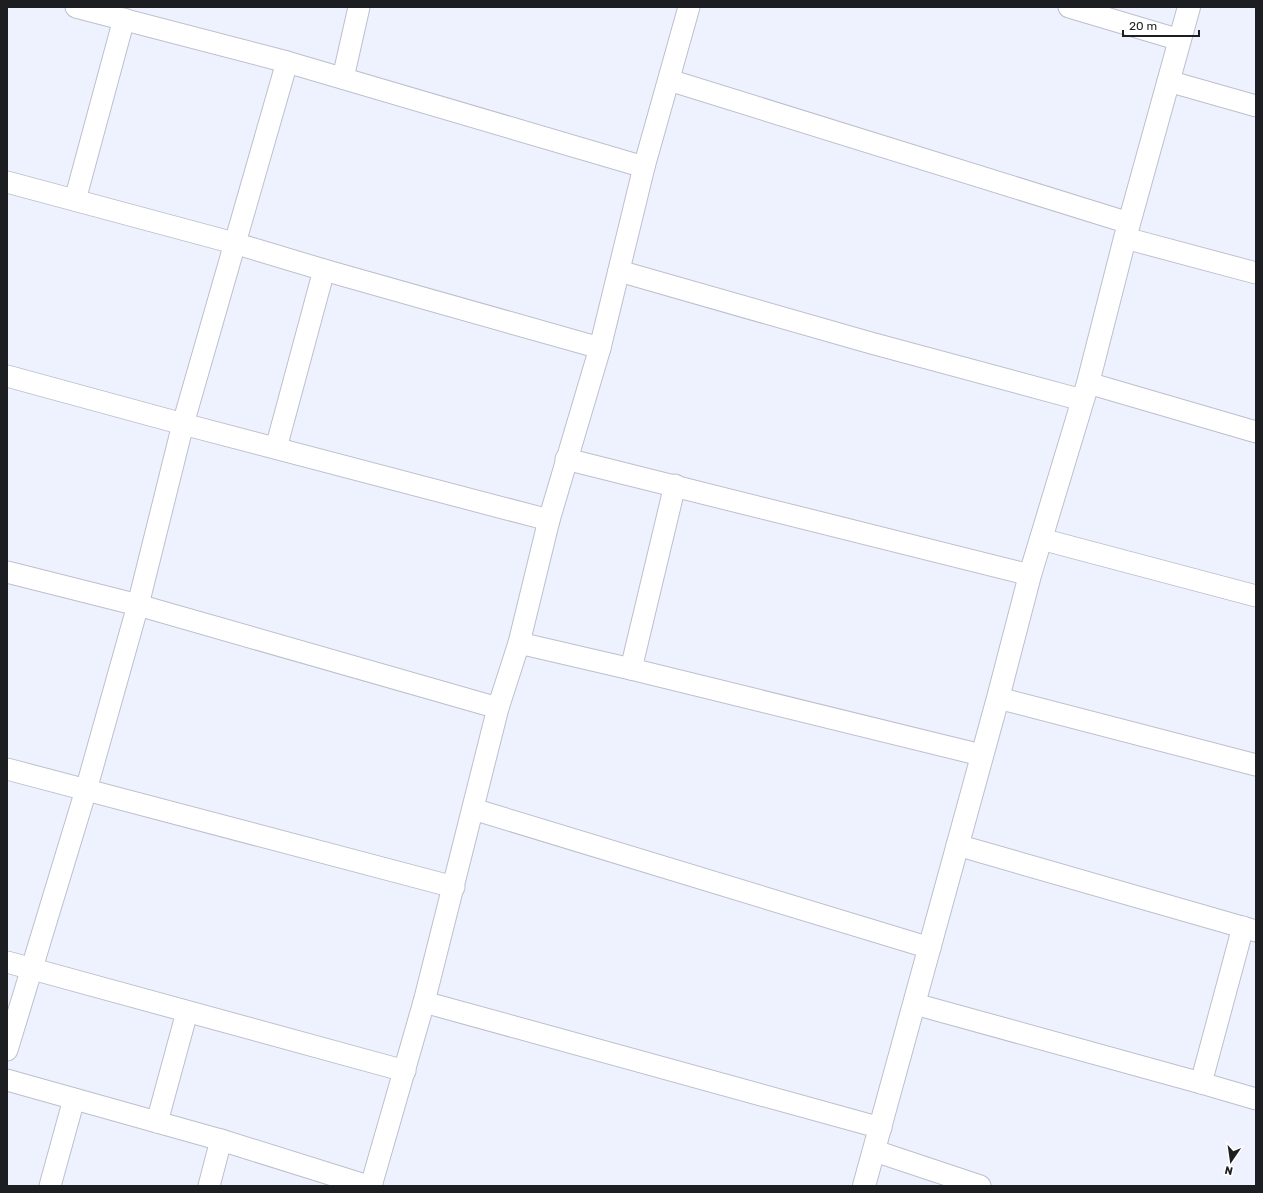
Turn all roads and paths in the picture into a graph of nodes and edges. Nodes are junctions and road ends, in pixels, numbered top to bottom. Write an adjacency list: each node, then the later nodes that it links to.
1 (76, 7): 6 (street)
2 (359, 7): 9 (street)
3 (690, 7): 10 (street)
4 (1069, 7): 7 (street)
5 (1189, 7): 7 (main road)
6 (124, 19): 8 (street); 15 (street)
7 (1180, 40): 11 (main road)
8 (287, 62): 9 (street); 17 (street)
9 (342, 78): 13 (street)
10 (669, 80): 13 (street); 16 (street)
11 (1168, 81): 12 (street); 16 (main road)
12 (1256, 106)
13 (644, 167): 19 (street)
14 (7, 182): 15 (street)
15 (75, 200): 17 (street)
16 (1127, 231): 20 (street); 23 (main road)
17 (234, 243): 18 (street); 24 (street)
18 (324, 270): 21 (street); 26 (street)
19 (619, 271): 21 (street); 23 (street)
20 (1256, 273)
21 (600, 348): 27 (street)
22 (7, 376): 24 (street)
23 (1085, 392): 25 (street); 30 (main road)
24 (183, 424): 26 (street); 34 (street)
25 (1256, 432)
26 (276, 448): 29 (street)
27 (566, 459): 28 (street); 29 (street)
28 (675, 485): 32 (street); 36 (street)
29 (549, 520): 35 (street)
30 (1041, 539): 32 (main road); 33 (street)
31 (7, 572): 34 (street)
32 (1030, 575): 37 (main road)
33 (1256, 596)
34 (138, 606): 38 (street); 42 (street)
35 (519, 642): 36 (street); 38 (street)
36 (631, 669): 39 (street)
37 (998, 698): 39 (main road); 40 (street)
38 (498, 708): 43 (street)
39 (981, 755): 44 (main road)
40 (1256, 765)
41 (7, 769): 42 (street)
42 (86, 790): 45 (street); 49 (street)
43 (473, 809): 45 (street); 47 (street)
44 (957, 845): 46 (street); 47 (main road)
45 (454, 887): 50 (street)
46 (1250, 929): 56 (street)
47 (930, 948): 51 (main road)
48 (7, 962): 49 (street)
49 (31, 969): 52 (street); 53 (street)
50 (424, 1002): 54 (street); 60 (street)
51 (914, 1004): 56 (street); 60 (main road)
52 (187, 1012): 54 (street); 59 (street)
53 (7, 1050)
54 (405, 1071): 65 (street)
55 (7, 1080): 57 (street)
56 (1202, 1083): 58 (street)
57 (74, 1099): 59 (street); 63 (street)
58 (1256, 1099)
59 (157, 1122): 61 (street)
60 (881, 1128): 62 (main road)
61 (221, 1140): 64 (street); 65 (street)
62 (874, 1150): 66 (main road); 67 (street)
63 (50, 1186)
64 (209, 1186)
65 (370, 1186)
66 (864, 1186)
67 (980, 1186)

